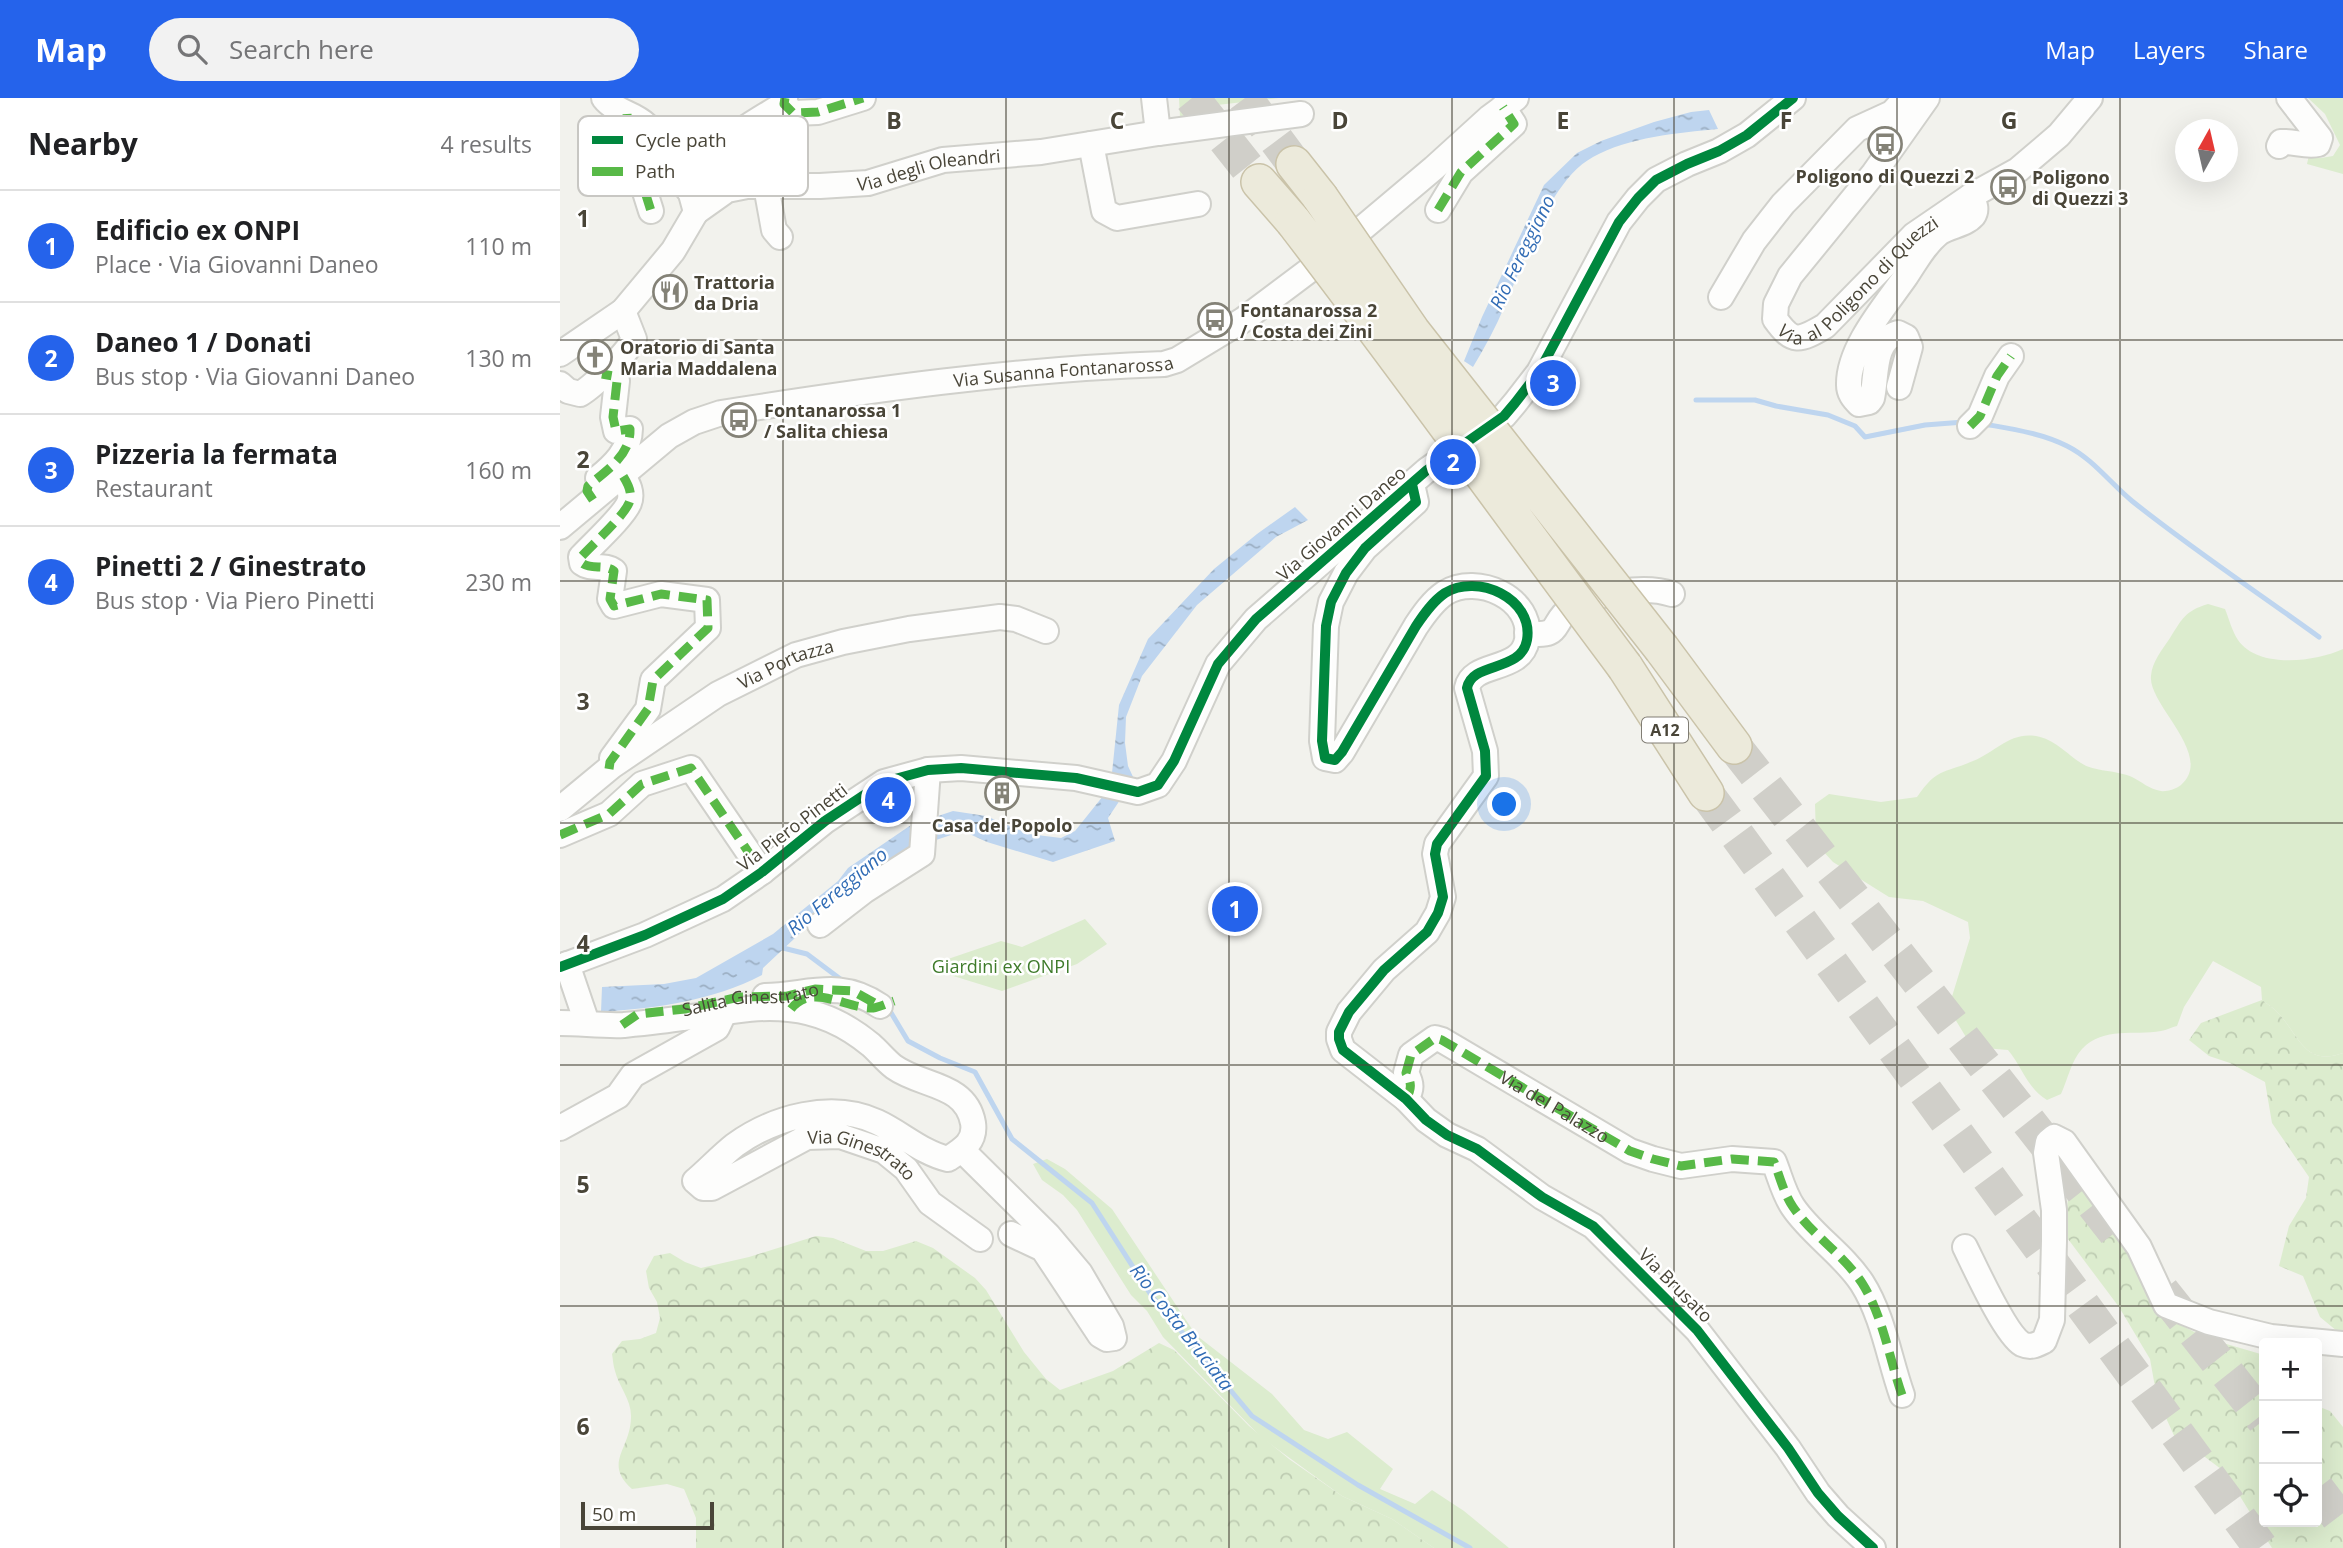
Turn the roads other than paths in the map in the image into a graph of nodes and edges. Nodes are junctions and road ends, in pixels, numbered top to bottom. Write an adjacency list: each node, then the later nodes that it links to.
1 (604, 98): 11 (street)
2 (863, 98): 9 (street)
3 (1154, 98): 15 (street)
4 (1793, 98): 41 (street, Via Giovanni Daneo)
5 (1906, 98): 32 (street)
6 (1927, 98): 26 (street, Via al Poligono di Quezzi)
7 (2090, 98): 26 (street, Via al Poligono di Quezzi)
8 (2289, 98): 17 (street)
9 (785, 101): 14 (street)
10 (1509, 103): 29 (street); 40 (street, Via Susanna Fontanarossa)
11 (626, 114): 13 (street)
12 (1301, 114): 15 (street, Via degli Oleandri)
13 (631, 116)
14 (763, 116)
15 (1158, 133): 16 (street, Via degli Oleandri)
16 (1091, 144): 20 (street, Via degli Oleandri); 28 (street)
17 (2279, 146)
18 (1294, 164): 47 (highway, A12, bridge)
19 (1259, 182): 51 (highway, A12, bridge)
20 (808, 186)
21 (646, 196): 30 (street)
22 (690, 196): 27 (street)
23 (692, 196): 27 (street)
24 (712, 196): 27 (street, Via degli Oleandri)
25 (768, 196): 31 (street)
26 (1971, 196): 38 (street)
27 (694, 203): 33 (street)
28 (1198, 204)
29 (1438, 210)
30 (651, 211)
31 (780, 237)
32 (1721, 297)
33 (623, 311): 34 (street); 36 (street)
34 (560, 354)
35 (2011, 356): 39 (street)
36 (602, 374): 37 (street); 42 (street)
37 (560, 384)
38 (1899, 387)
39 (1974, 423)
40 (623, 477): 42 (street, Via Susanna Fontanarossa); 48 (street)
41 (1412, 484): 46 (street); 50 (street, Via Giovanni Daneo)
42 (593, 500): 43 (street, Via Susanna Fontanarossa)
43 (560, 527)
44 (1672, 594): 46 (street)
45 (1046, 631): 48 (street, Via Portazza)
46 (1527, 633): 62 (street)
47 (1734, 746)
48 (609, 769): 52 (street, Via Portazza)
49 (928, 770): 50 (street, Via Piero Pinetti); 54 (street, Via Piero Pinetti); 55 (street)
50 (1138, 792)
51 (1706, 793)
52 (560, 809)
53 (560, 835): 54 (street)
54 (762, 872): 56 (street, Via Piero Pinetti)
55 (820, 925)
56 (564, 965): 60 (street, Via Piero Pinetti)
57 (791, 1009): 58 (street); 61 (street, Salita Ginestrato); 64 (street)
58 (725, 1012): 61 (street); 63 (street)
59 (560, 1023): 60 (street)
60 (587, 1023): 61 (street)
61 (622, 1025)
62 (1406, 1099): 69 (street, Via del Palazzo); 70 (street, Via Brusato)
63 (560, 1128)
64 (962, 1150): 65 (street); 66 (street, Via Ginestrato)
65 (1011, 1234)
66 (981, 1239)
67 (1965, 1247): 68 (street)
68 (2343, 1344)
69 (1902, 1395)
70 (1873, 1548)

